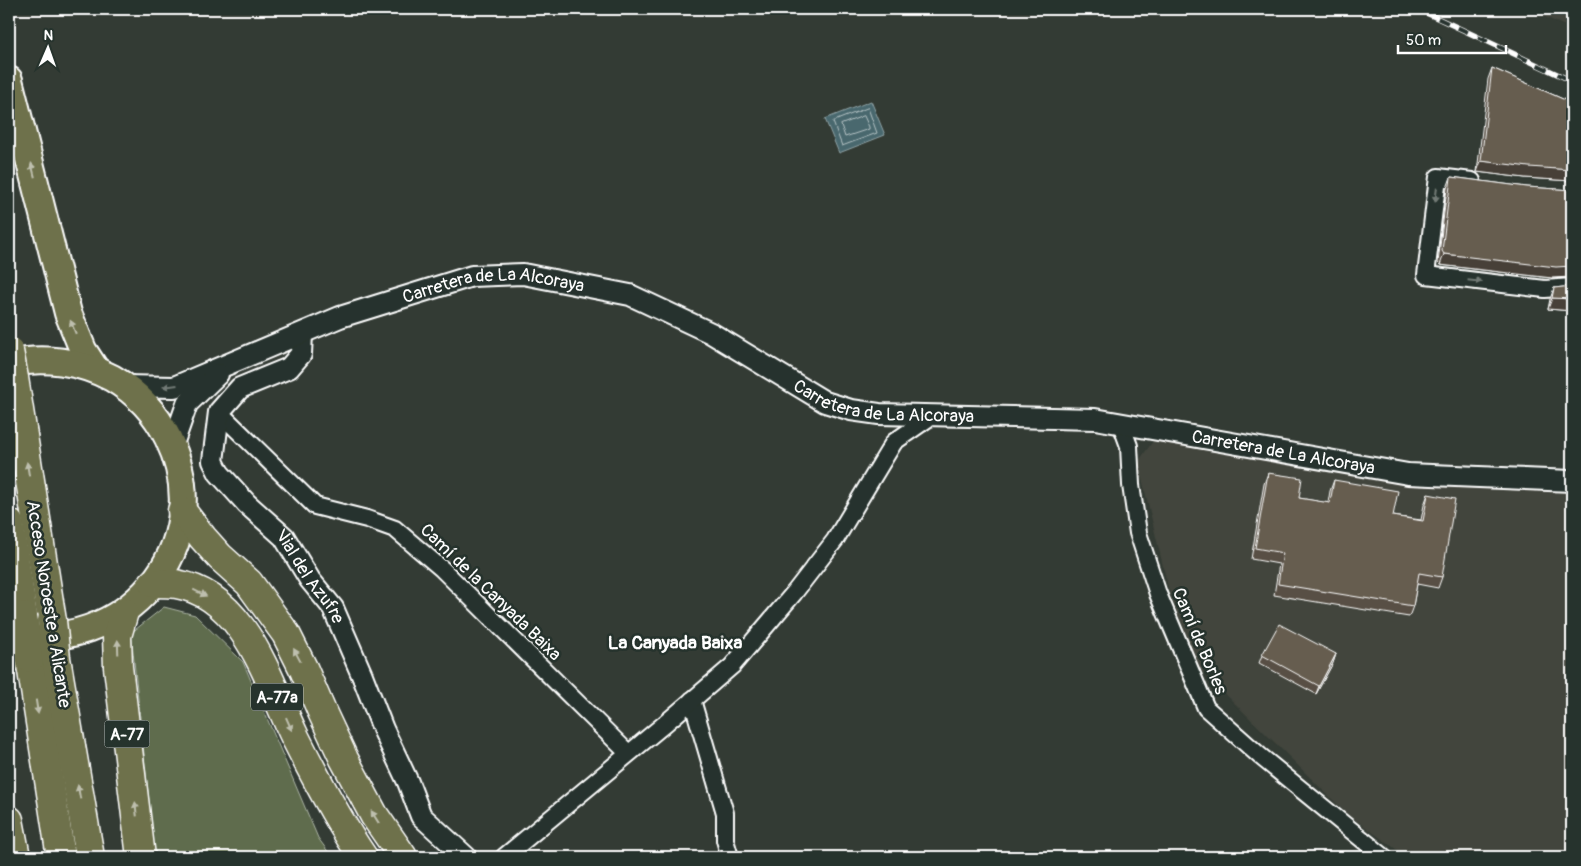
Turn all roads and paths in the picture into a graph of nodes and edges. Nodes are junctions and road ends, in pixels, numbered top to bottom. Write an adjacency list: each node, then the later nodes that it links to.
1 (9, 80): 7 (main road, one-way to 1)
2 (1486, 183): 3 (street, one-way to 3)
3 (1572, 287)
4 (302, 334): 6 (street, Carretera de La Alcoraya); 10 (street); 11 (street, Carretera de La Alcoraya)
5 (9, 352): 8 (highway, Acceso Noroeste a Alicante, bridge)
6 (231, 362): 9 (street, Carretera de La Alcoraya, one-way to 9); 13 (street)
7 (96, 370): 8 (main road); 9 (main road)
8 (11, 371): 20 (highway, Acceso Noroeste a Alicante, one-way to 8, bridge)
9 (124, 386): 13 (main road)
10 (219, 412): 22 (street, Camí de la Canyada Baixa); 30 (street, Vial del Azufre)
11 (933, 415): 12 (street, Carretera de La Alcoraya); 21 (street)
12 (1121, 424): 14 (street, Carretera de La Alcoraya); 33 (street, Camí de Borles)
13 (172, 446): 15 (main road)
14 (1572, 481)
15 (182, 511): 17 (main road); 29 (highway, A-77a, one-way to 15)
16 (9, 523): 19 (highway, Acceso Noroeste a Alicante)
17 (153, 583): 18 (main road); 28 (highway, A-77a, one-way to 28)
18 (124, 612): 19 (main road); 27 (highway, A-77, one-way to 18)
19 (16, 624): 20 (highway, Acceso Noroeste a Alicante, bridge)
20 (43, 658): 25 (highway, Acceso Noroeste a Alicante, one-way to 25); 26 (highway, Acceso Noroeste a Alicante, one-way to 20)
21 (692, 700): 22 (street); 32 (street)
22 (628, 753): 31 (street)
23 (9, 820): 24 (highway)
24 (16, 857)
25 (61, 857)
26 (90, 857)
27 (141, 857)
28 (363, 857)
29 (403, 857)
30 (466, 857)
31 (504, 857)
32 (730, 857)
33 (1384, 857)

